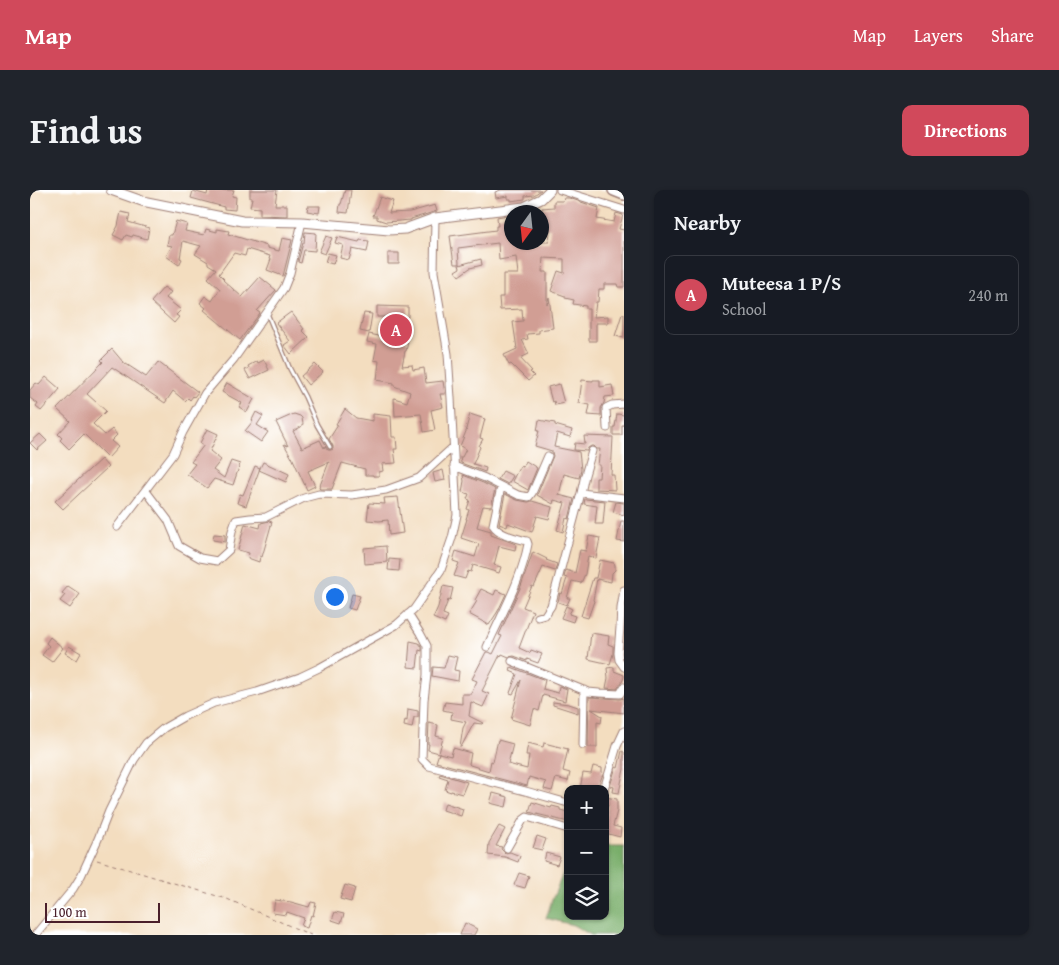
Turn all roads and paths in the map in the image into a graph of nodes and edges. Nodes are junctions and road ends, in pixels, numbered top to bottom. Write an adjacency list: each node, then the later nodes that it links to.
1 (112, 190): 6 (street)
2 (550, 190): 5 (street)
3 (560, 190): 4 (street)
4 (624, 210)
5 (436, 218): 6 (street); 11 (street)
6 (302, 222): 7 (street)
7 (266, 313): 10 (lane); 16 (street)
8 (624, 404): 9 (street)
9 (607, 428)
10 (330, 447)
11 (453, 447): 14 (street); 16 (street)
12 (592, 451): 17 (street)
13 (548, 456): 15 (street)
14 (454, 466): 15 (street); 21 (street)
15 (501, 487): 23 (street)
16 (146, 491): 19 (street)
17 (581, 493): 18 (street); 22 (street)
18 (624, 498)
19 (116, 527)
20 (624, 590): 25 (street)
21 (408, 614): 31 (street); 34 (street)
22 (538, 617)
23 (487, 647)
24 (512, 661): 27 (street)
25 (624, 667)
26 (624, 687): 27 (street)
27 (584, 690): 29 (street)
28 (624, 731): 30 (street)
29 (583, 745)
30 (605, 785)
31 (564, 802)
32 (564, 828): 33 (street)
33 (507, 848)
34 (90, 858): 35 (street); 36 (path)
35 (35, 935)
36 (311, 935)

